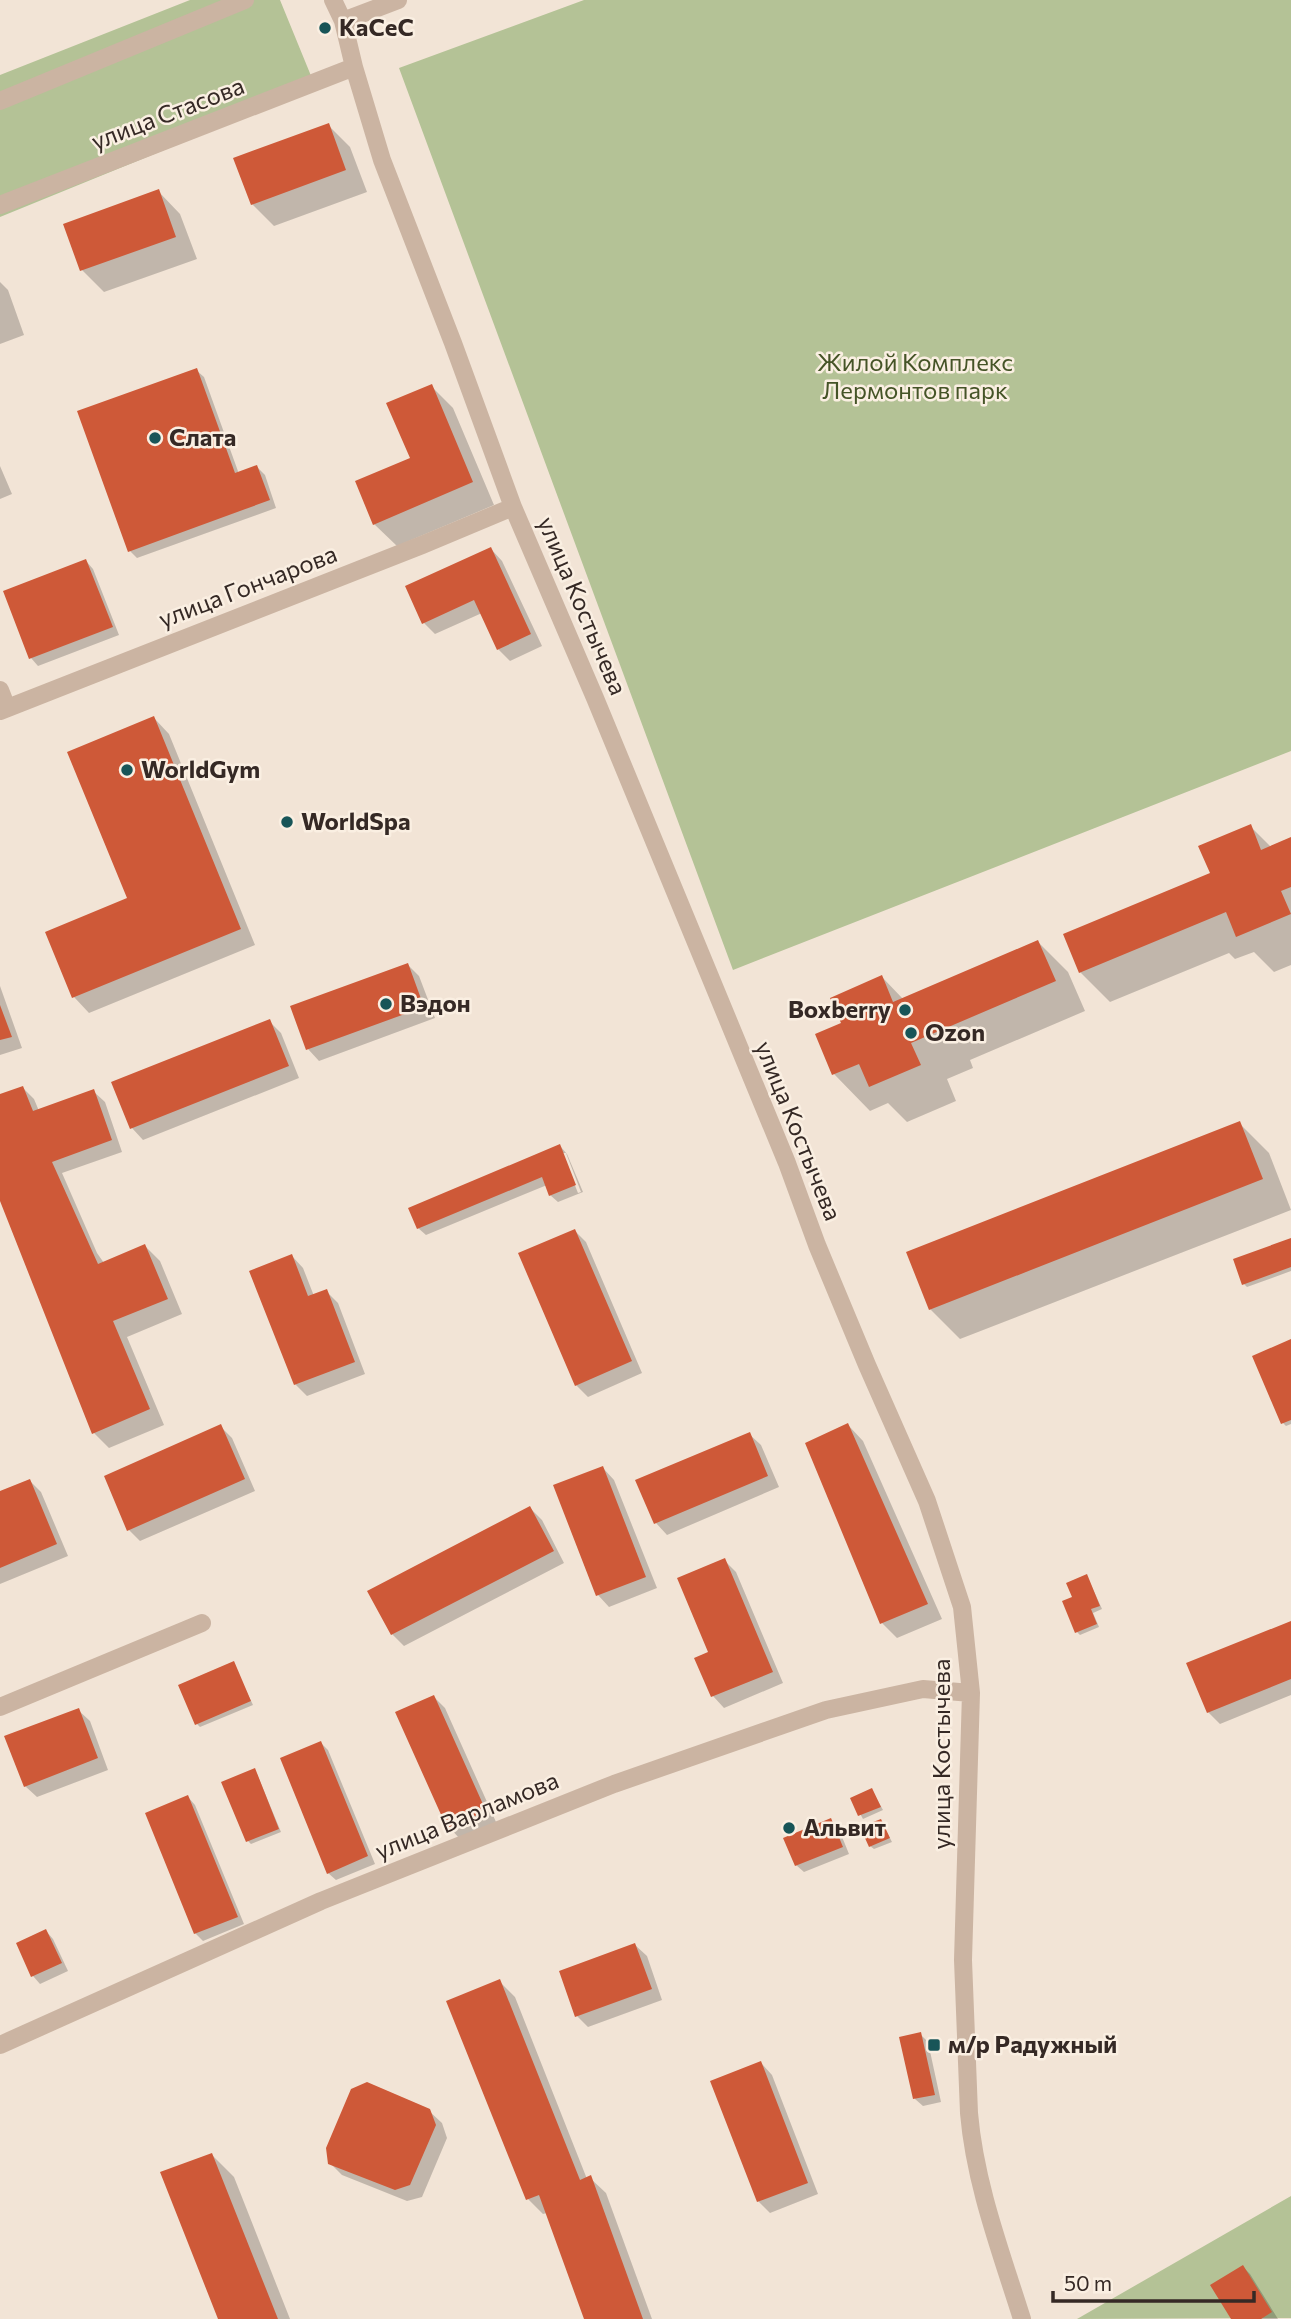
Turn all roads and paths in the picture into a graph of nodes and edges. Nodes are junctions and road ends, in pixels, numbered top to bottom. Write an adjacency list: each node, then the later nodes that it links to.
1 (245, 0): 6 (street)
2 (333, 0): 4 (street, улица Костычева)
3 (398, 0): 4 (street)
4 (342, 21): 5 (street, улица Костычева)
5 (354, 67): 7 (street, улица Стасова); 8 (street, улица Костычева)
6 (0, 101)
7 (0, 205)
8 (513, 507): 10 (street, улица Гончарова); 12 (street, улица Костычева)
9 (0, 690): 10 (street)
10 (3, 710)
11 (202, 1623): 13 (street)
12 (971, 1693): 14 (street, улица Варламова); 15 (street, улица Костычева)
13 (0, 1707)
14 (0, 2045)
15 (1022, 2319)

